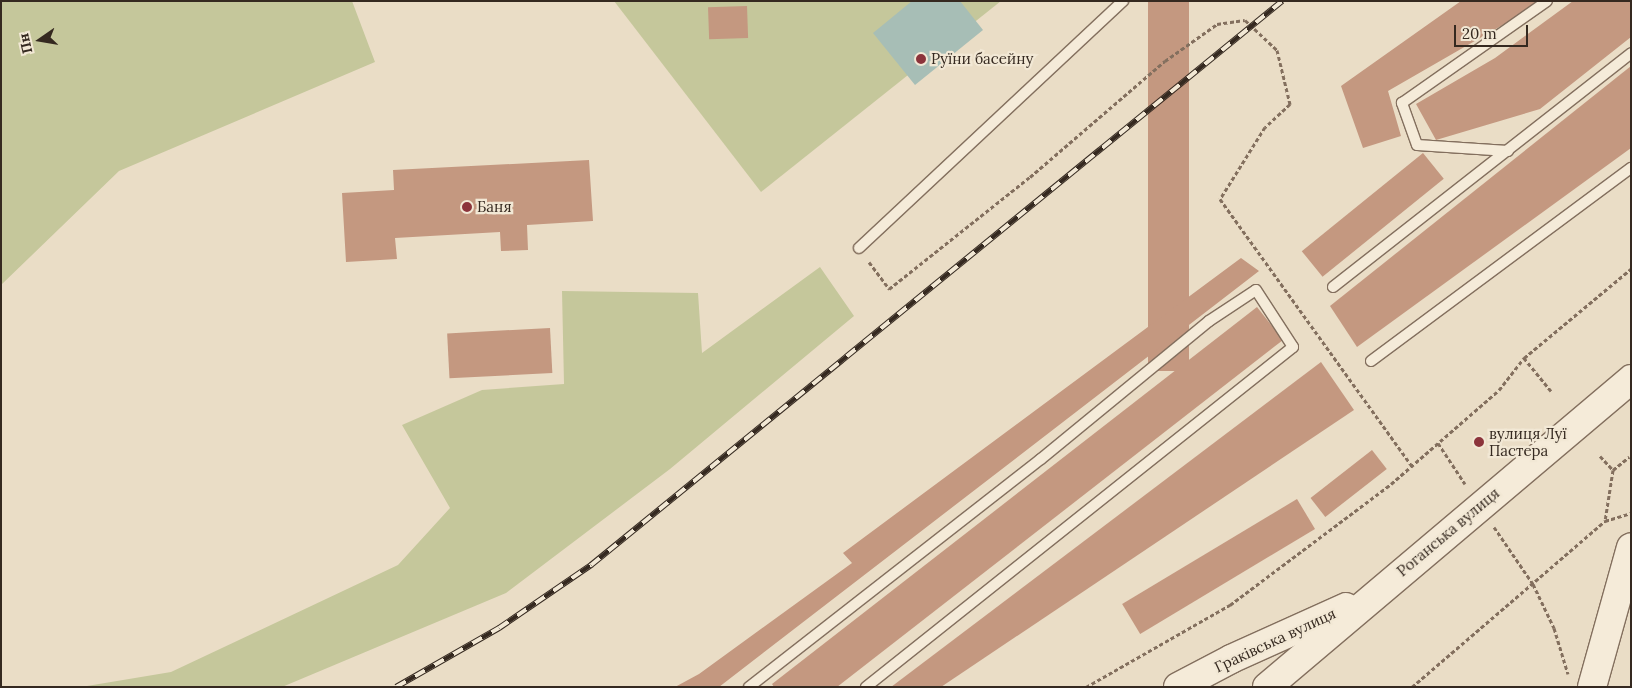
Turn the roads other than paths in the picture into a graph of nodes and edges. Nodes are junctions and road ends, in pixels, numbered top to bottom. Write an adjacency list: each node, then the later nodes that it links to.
1 (1123, 1): 6 (lane)
2 (1547, 1): 4 (lane)
3 (1631, 53): 4 (lane)
4 (1508, 152): 7 (lane)
5 (1631, 168): 8 (lane)
6 (859, 248)
7 (1333, 287)
8 (1371, 361)
9 (1631, 379): 11 (main road, Роганська вулиця)
10 (1631, 547): 12 (main road)
11 (1372, 595): 15 (main road, Граківська вулиця); 16 (main road, Роганська вулиця)
12 (1580, 683)
13 (749, 687): 14 (lane)
14 (866, 687)
15 (1178, 687)
16 (1267, 687)

